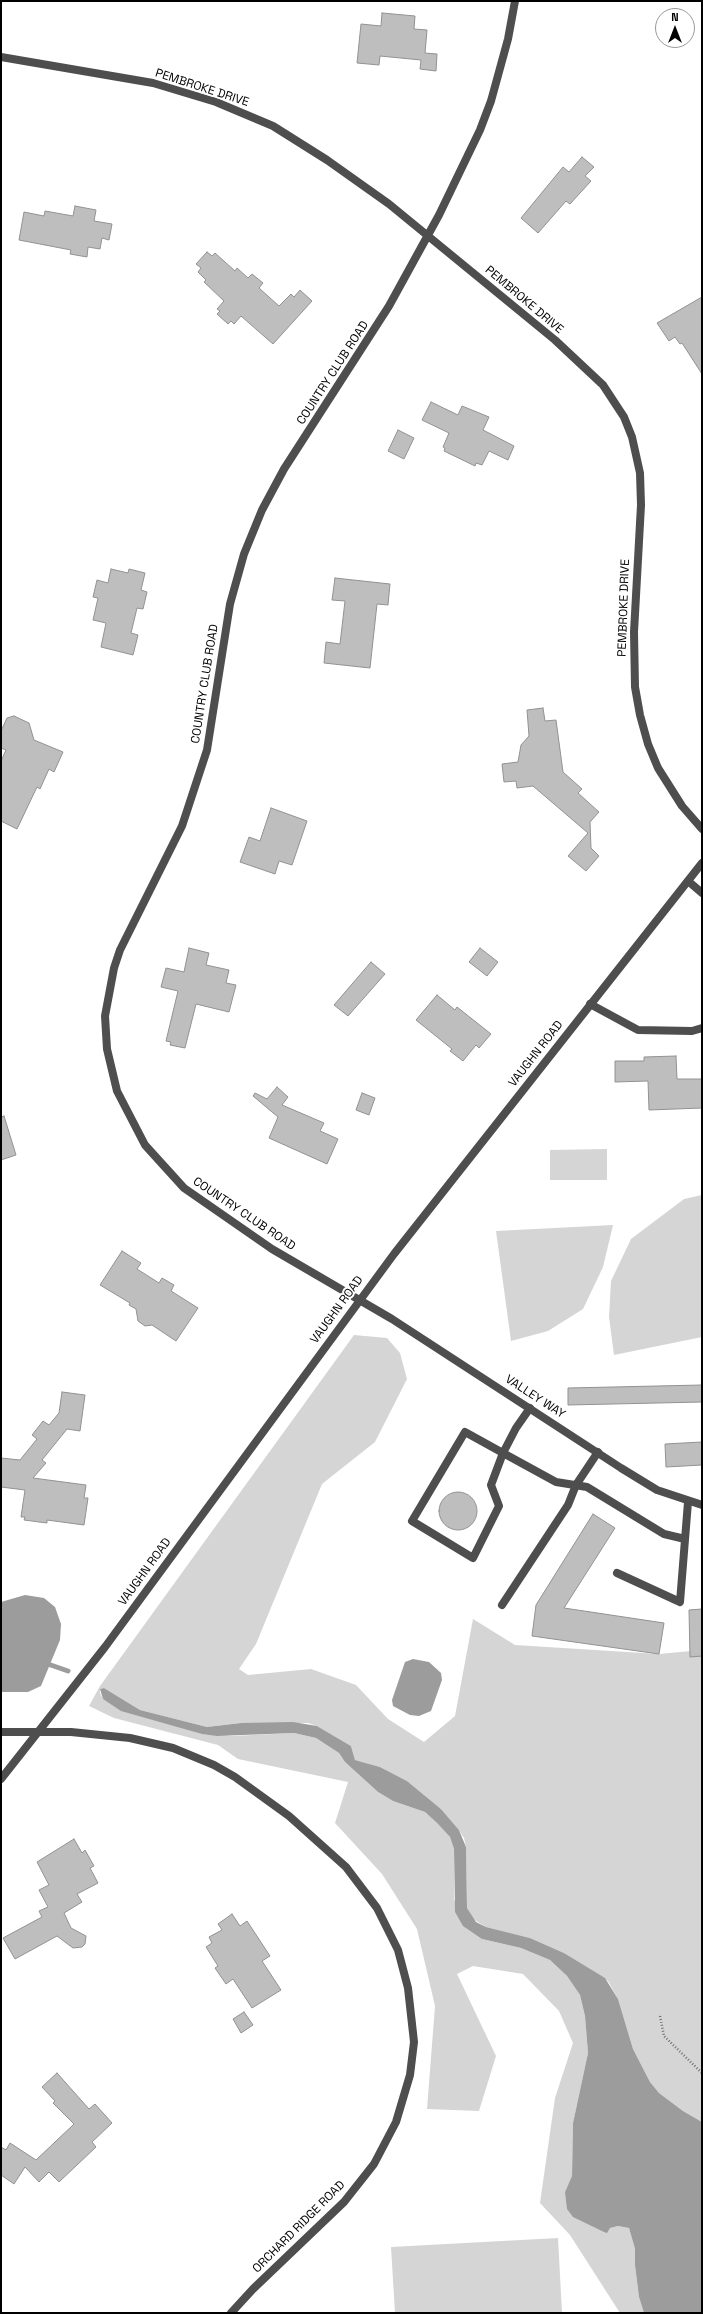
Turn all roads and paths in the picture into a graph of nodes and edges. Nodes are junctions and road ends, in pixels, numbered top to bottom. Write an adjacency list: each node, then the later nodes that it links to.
1 (515, 1): 3 (street, COUNTRY CLUB ROAD)
2 (1, 57): 3 (street, PEMBROKE DRIVE)
3 (428, 236): 4 (street, PEMBROKE DRIVE); 10 (street, COUNTRY CLUB ROAD)
4 (702, 829)
5 (702, 863): 6 (street, VAUGHN ROAD)
6 (688, 881): 7 (street); 8 (street, VAUGHN ROAD)
7 (702, 893)
8 (590, 1004): 9 (street); 10 (street, VAUGHN ROAD)
9 (702, 1028)
10 (359, 1299): 11 (street, VALLEY WAY); 21 (street, VAUGHN ROAD)
11 (530, 1408): 12 (street, VALLEY WAY); 13 (street)
12 (598, 1452): 14 (street); 15 (street, VALLEY WAY)
13 (503, 1453): 13 (street); 14 (street)
14 (576, 1485): 17 (street); 19 (street)
15 (688, 1502): 16 (street, VALLEY WAY); 17 (street)
16 (702, 1505)
17 (685, 1539): 18 (street)
18 (617, 1573)
19 (502, 1605)
20 (1, 1732): 21 (street, ORCHARD RIDGE ROAD)
21 (39, 1734): 22 (street, VAUGHN ROAD); 25 (street, ORCHARD RIDGE ROAD)
22 (1, 1779)
23 (660, 2016): 24 (path)
24 (702, 2073)
25 (231, 2313)

